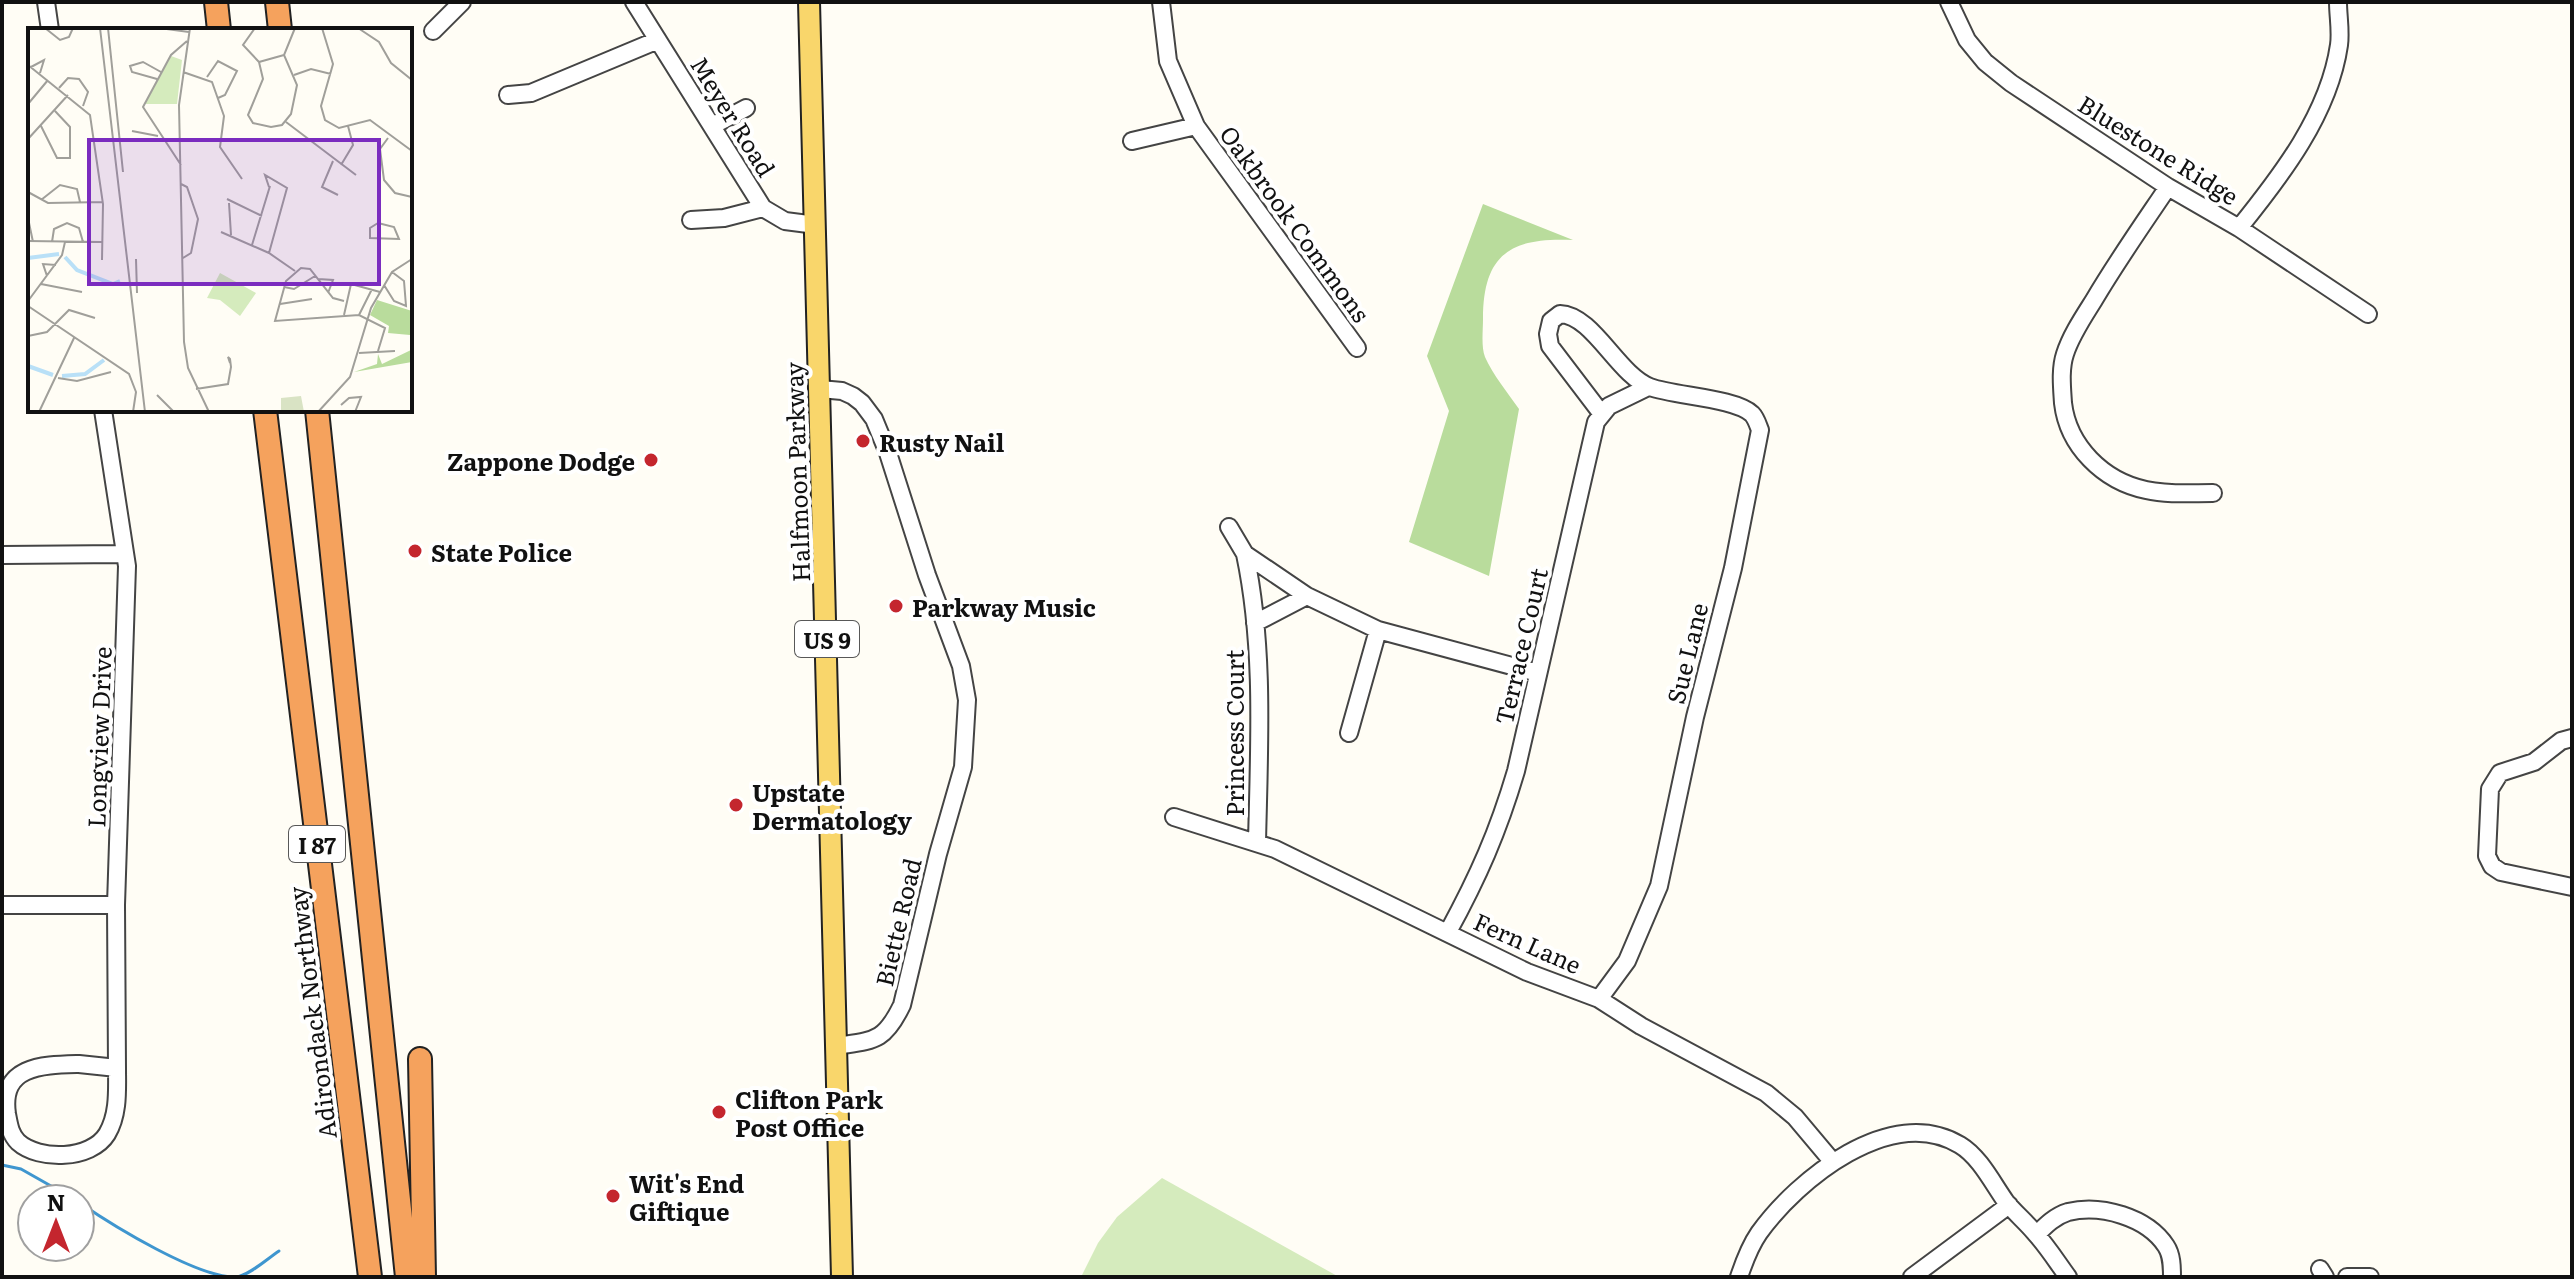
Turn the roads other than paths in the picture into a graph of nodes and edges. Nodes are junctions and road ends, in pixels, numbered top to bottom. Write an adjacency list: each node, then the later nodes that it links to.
1 (46, 2): 9 (street)
2 (216, 2): 10 (highway)
3 (462, 2): 11 (street)
4 (634, 2): 12 (street, Meyer Road)
5 (809, 2): 21 (main road, Halfmoon Parkway / US 9)
6 (1161, 2): 16 (street, Oakbrook Commons)
7 (1949, 2): 18 (street, Bluestone Ridge)
8 (2338, 2): 22 (street)
9 (50, 28)
10 (219, 28)
11 (433, 31)
12 (658, 40): 13 (street); 15 (street, Meyer Road)
13 (508, 95)
14 (746, 108): 15 (street)
15 (712, 126): 19 (street, Meyer Road)
16 (1196, 126): 17 (street, Oakbrook Commons); 24 (street, Oakbrook Commons)
17 (1132, 141)
18 (2168, 187): 22 (street, Bluestone Ridge); 31 (street)
19 (763, 208): 20 (street); 21 (street, Meyer Road)
20 (691, 220)
21 (816, 225): 26 (main road, Halfmoon Parkway / US 9)
22 (2239, 228): 23 (street, Bluestone Ridge)
23 (2368, 314)
24 (1357, 348)
25 (1648, 387): 30 (street); 30 (street); 48 (street, Sue Lane)
26 (820, 389): 49 (main road, Halfmoon Parkway / US 9); 49 (street, Biette Road)
27 (103, 412): 33 (street, Longview Drive)
28 (265, 412): 55 (highway, Adirondack Northway / I 87)
29 (317, 412): 56 (highway, I 87)
30 (1601, 413): 39 (street, Terrace Court)
31 (2213, 493)
32 (1229, 527): 34 (street, Princess Court)
33 (124, 554): 35 (street); 46 (street, Longview Drive)
34 (1245, 554): 36 (street, Princess Court); 37 (street, Princess Court)
35 (2, 555)
36 (1307, 596): 37 (street, Princess Court); 38 (street, Princess Court)
37 (1255, 623): 43 (street, Princess Court)
38 (1378, 630): 39 (street, Princess Court); 40 (street)
39 (1538, 673): 47 (street, Terrace Court)
40 (1349, 733)
41 (2572, 738): 44 (street)
42 (1174, 817): 43 (street, Fern Lane)
43 (1257, 843): 47 (street, Fern Lane)
44 (2572, 887)
45 (2, 905): 46 (street)
46 (116, 905): 51 (street, Longview Drive)
47 (1448, 932): 48 (street, Fern Lane)
48 (1599, 999): 52 (street, Fern Lane)
49 (836, 1046): 58 (main road, Halfmoon Parkway / US 9)
50 (420, 1059): 57 (highway)
51 (117, 1068): 51 (street, Longview Drive)
52 (1832, 1161): 53 (street); 59 (street)
53 (2009, 1205): 54 (street); 60 (street)
54 (2037, 1234): 61 (street); 62 (street)
55 (370, 1277)
56 (407, 1277)
57 (424, 1277)
58 (842, 1277)
59 (1739, 1277)
60 (1912, 1277)
61 (2068, 1277)
62 (2172, 1277)
63 (2347, 1277): 64 (street)
64 (2370, 1277)

